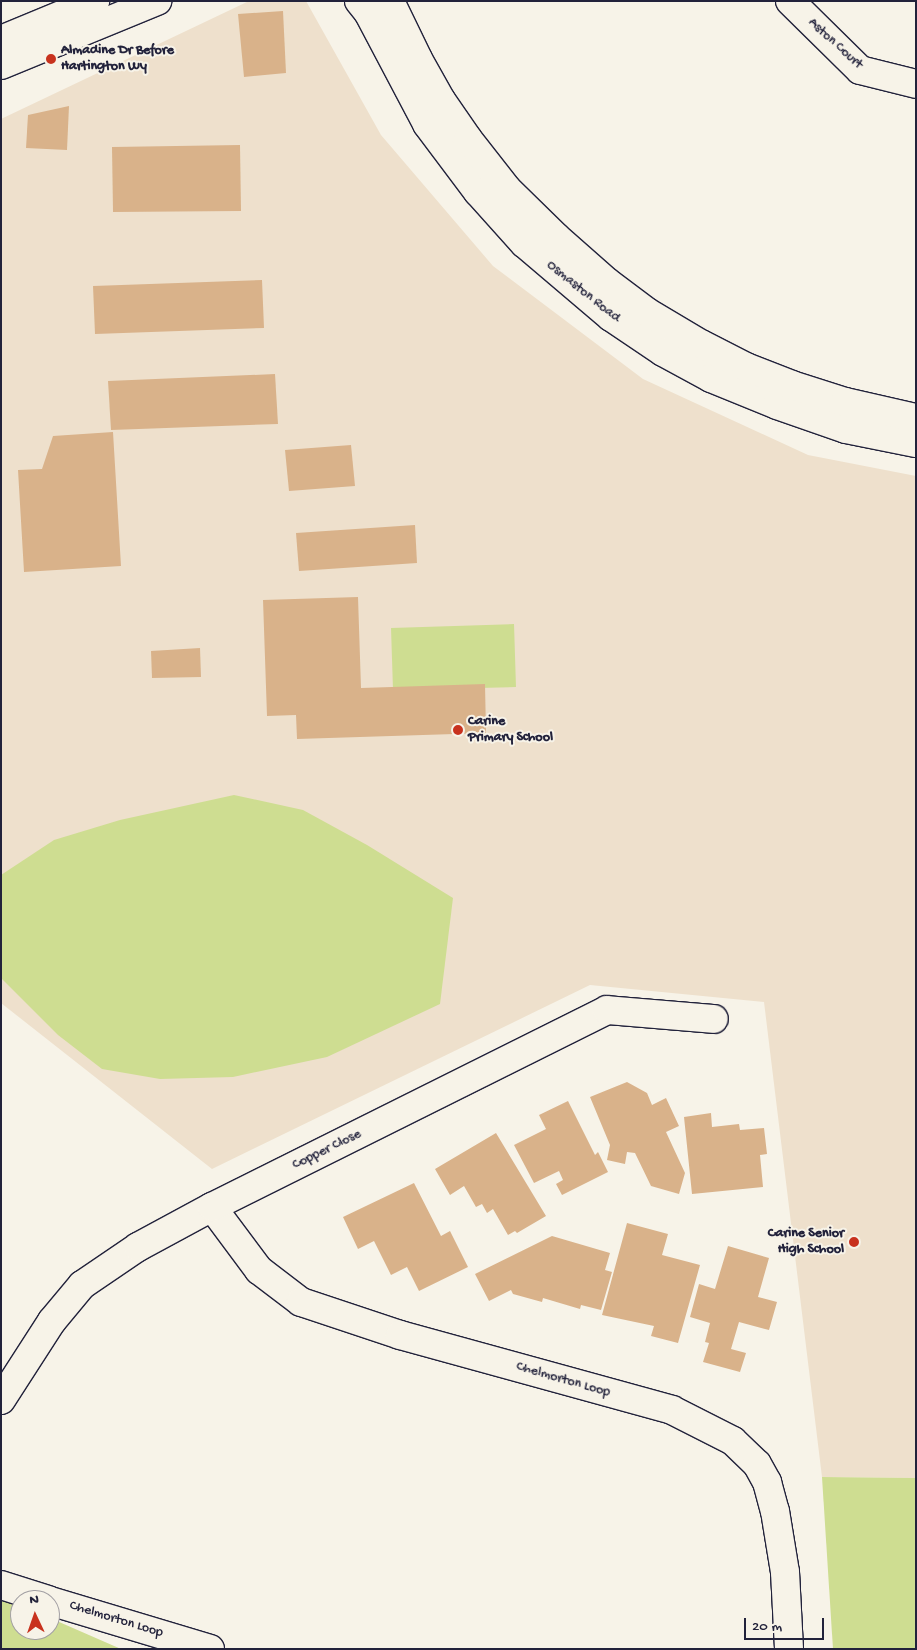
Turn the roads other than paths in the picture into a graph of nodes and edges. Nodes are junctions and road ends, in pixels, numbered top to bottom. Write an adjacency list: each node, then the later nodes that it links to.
1 (95, 1): 6 (street)
2 (157, 1): 7 (street)
3 (359, 1): 10 (street, Osmaston Road)
4 (390, 1): 9 (street, Osmaston Road)
5 (790, 1): 8 (street, Aston Court)
6 (1, 40)
7 (1, 65)
8 (916, 84)
9 (916, 418)
10 (916, 443)
11 (714, 1019): 12 (street, Copper Close)
12 (212, 1207): 13 (street, Copper Close); 18 (street, Chelmorton Loop)
13 (1, 1400)
14 (1, 1585): 15 (street, Chelmorton Loop)
15 (17, 1590)
16 (60, 1603): 17 (street, Chelmorton Loop)
17 (210, 1649)
18 (789, 1649)

